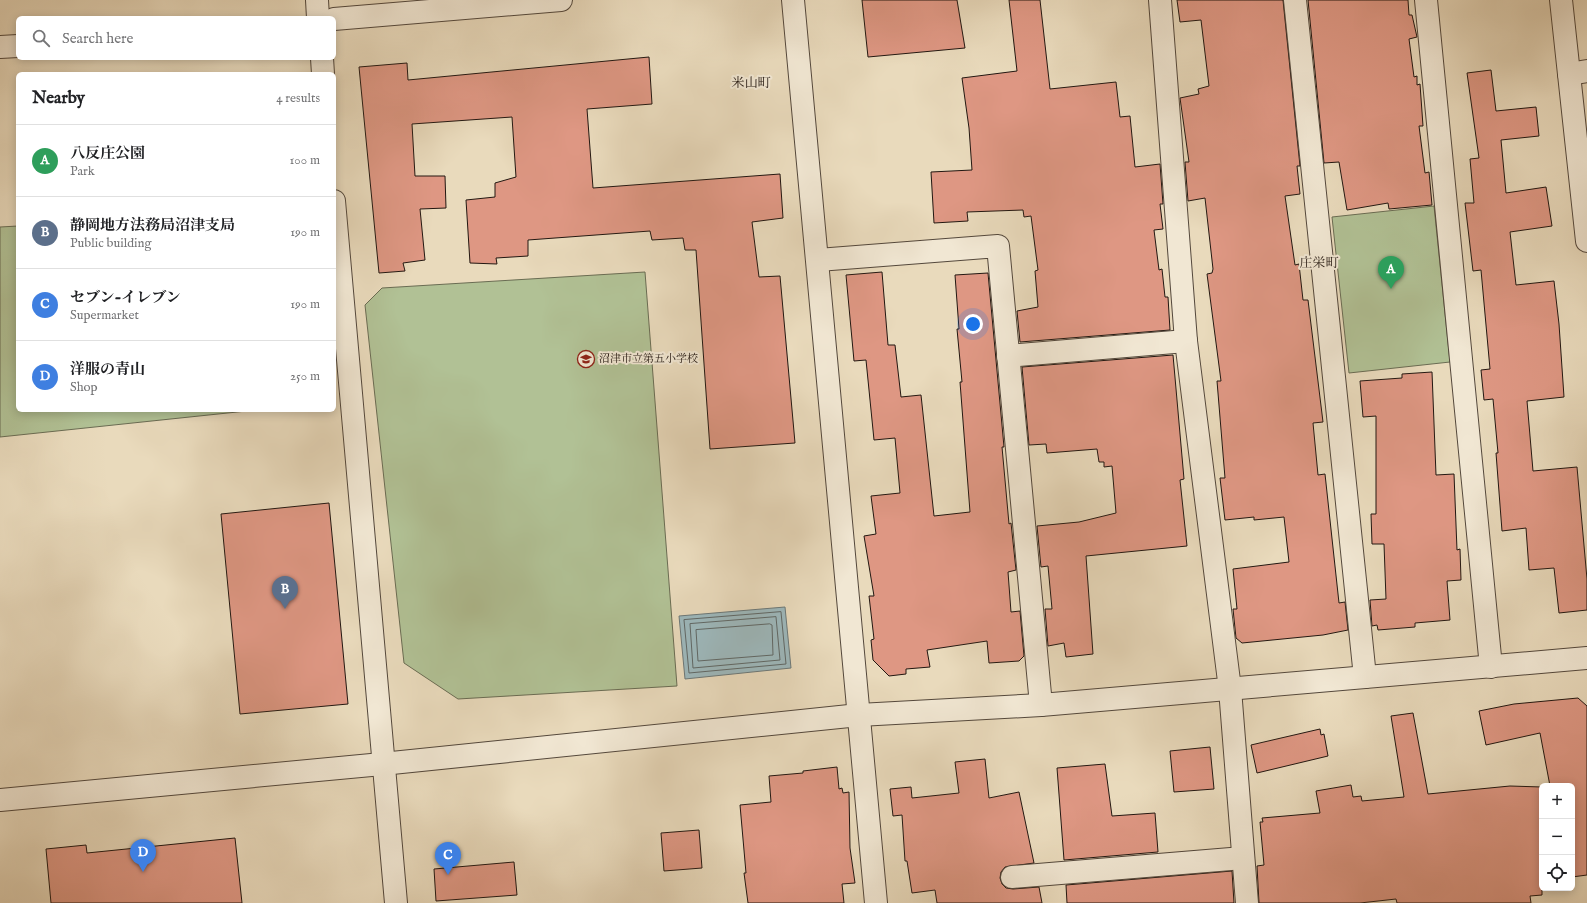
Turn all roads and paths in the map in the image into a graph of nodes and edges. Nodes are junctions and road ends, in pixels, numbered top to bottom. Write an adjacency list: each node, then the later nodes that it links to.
1 (317, 0): 8 (street)
2 (562, 0): 9 (street)
3 (793, 0): 17 (street)
4 (1160, 0): 18 (street)
5 (1295, 0): 22 (street)
6 (1426, 0): 21 (street)
7 (1561, 0): 14 (street)
8 (318, 16)
9 (336, 19)
10 (16, 46): 11 (street)
11 (0, 47)
12 (322, 60): 13 (street)
13 (323, 72)
14 (1578, 73): 16 (street)
15 (336, 224): 26 (street)
16 (1587, 241)
17 (818, 260): 19 (street); 25 (street)
18 (1186, 341): 19 (street); 23 (street)
19 (1008, 356): 24 (street)
20 (1587, 658): 21 (street)
21 (1491, 667): 22 (street)
22 (1365, 678): 23 (street)
23 (1230, 690): 24 (street); 28 (street)
24 (1041, 705): 25 (street)
25 (859, 715): 26 (street); 31 (street)
26 (382, 764): 27 (street); 30 (street)
27 (0, 800)
28 (1243, 858): 29 (street); 32 (street)
29 (1012, 877)
30 (396, 903)
31 (876, 903)
32 (1247, 903)

